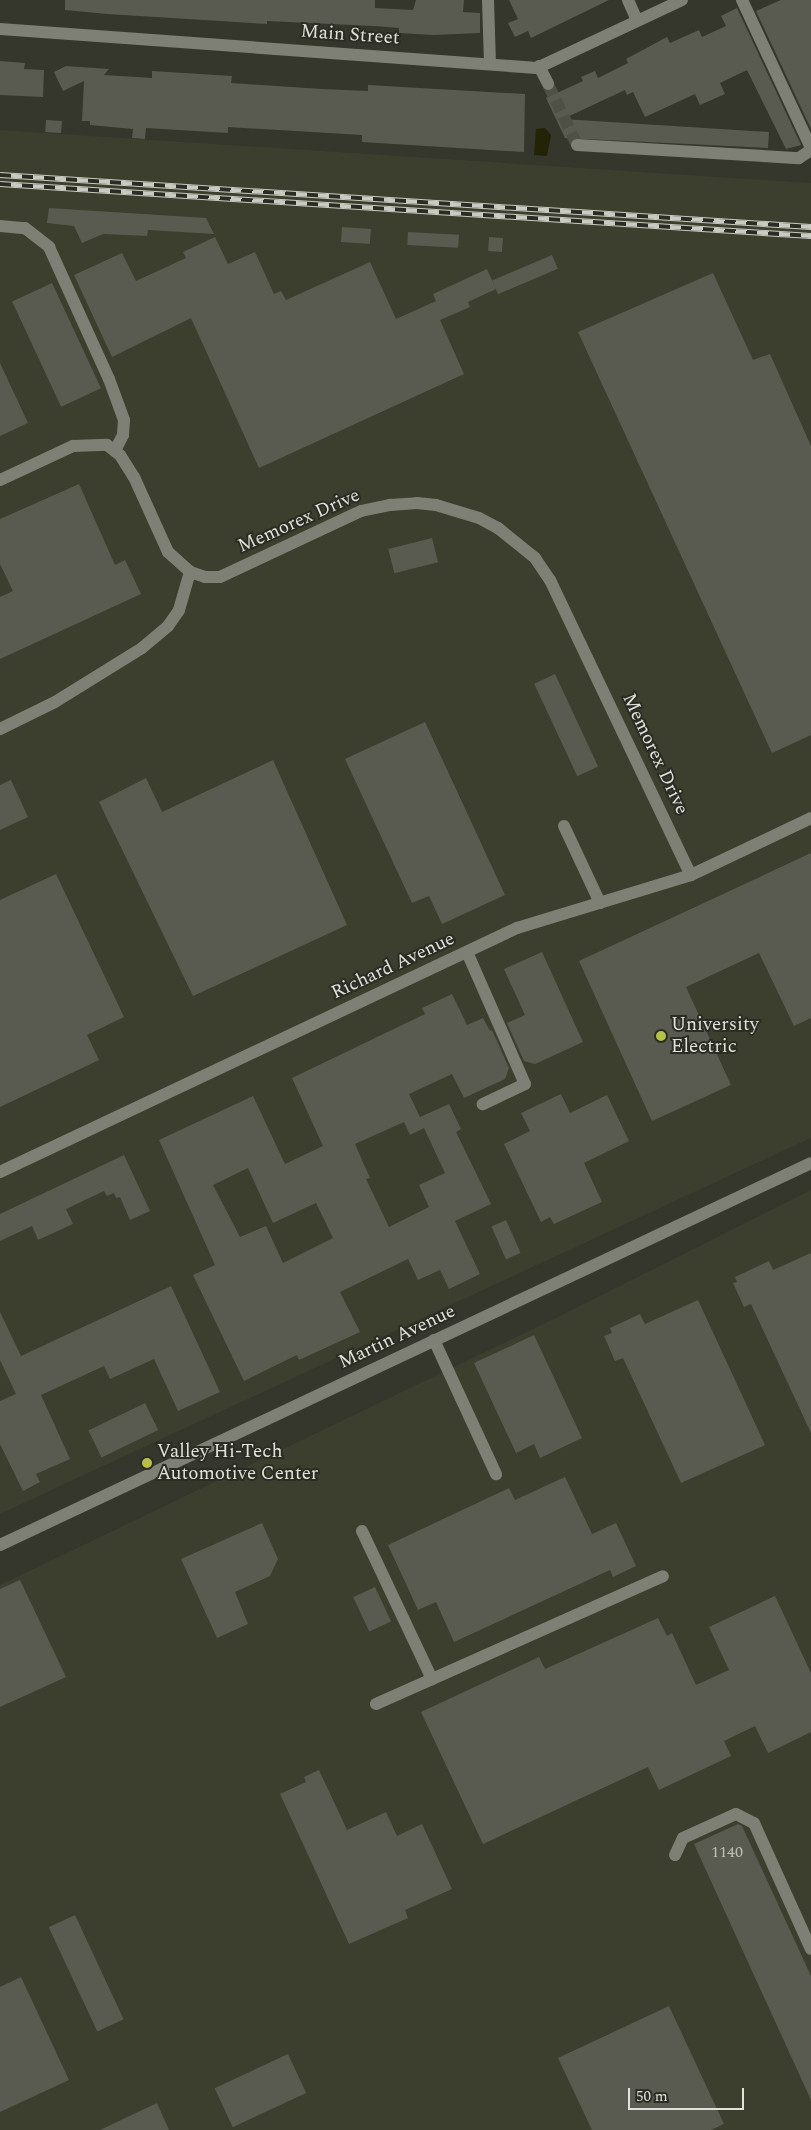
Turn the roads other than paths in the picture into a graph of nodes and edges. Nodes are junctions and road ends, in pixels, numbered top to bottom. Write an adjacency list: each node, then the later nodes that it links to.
1 (488, 0): 7 (street)
2 (628, 0): 5 (street)
3 (682, 0): 5 (street, Main Street)
4 (742, 0): 11 (street)
5 (637, 20): 8 (street, Main Street)
6 (0, 29): 7 (street, Main Street)
7 (490, 64): 8 (street, Main Street)
8 (539, 66): 9 (street)
9 (548, 84)
10 (577, 145): 11 (street)
11 (811, 149)
12 (0, 226): 13 (street)
13 (114, 451): 14 (street); 15 (street)
14 (0, 480)
15 (190, 572): 16 (street); 19 (street, Memorex Drive)
16 (0, 729)
17 (811, 818): 19 (street, Richard Avenue)
18 (564, 826): 20 (street)
19 (691, 875): 20 (street, Richard Avenue)
20 (600, 903): 21 (street, Richard Avenue)
21 (467, 952): 22 (street); 24 (street, Richard Avenue)
22 (483, 1104)
23 (811, 1163): 25 (street, Martin Avenue)
24 (0, 1172)
25 (434, 1340): 26 (street); 28 (street, Martin Avenue)
26 (496, 1474)
27 (362, 1531): 30 (street)
28 (0, 1545)
29 (662, 1576): 30 (street)
30 (432, 1679): 31 (street)
31 (376, 1704)
32 (676, 1855): 33 (street)
33 (811, 1949)

